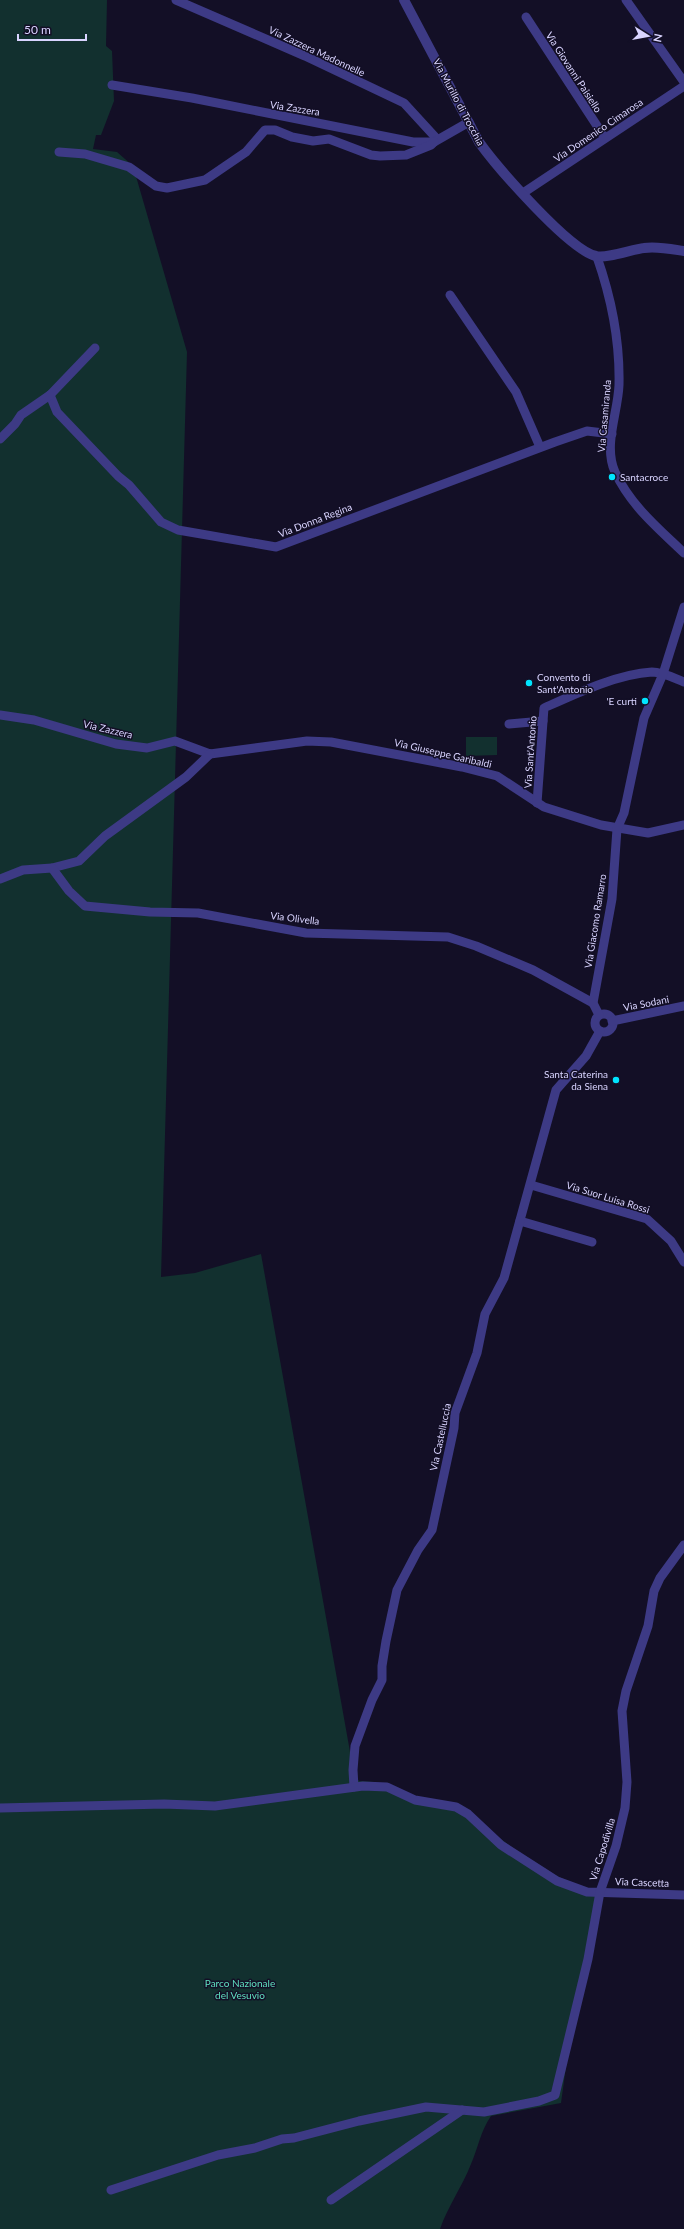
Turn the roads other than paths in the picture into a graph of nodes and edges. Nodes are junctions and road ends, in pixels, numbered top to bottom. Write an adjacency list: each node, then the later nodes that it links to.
1 (176, 0): 10 (street, Via Zazzera Madonnelle)
2 (404, 0): 8 (street, Via Murillo di Trocchia)
3 (626, 0): 5 (street)
4 (526, 17): 9 (street, Via Giovanni Paisiello)
5 (684, 82)
6 (112, 85): 10 (street, Via Zazzera)
7 (684, 86): 9 (street, Via Domenico Cimarosa)
8 (469, 122): 10 (street, Via Zazzera); 12 (street, Via Murillo di Trocchia)
9 (605, 138): 12 (street, Via Domenico Cimarosa)
10 (435, 141): 11 (street)
11 (59, 152)
12 (523, 193): 14 (street, Via Murillo di Trocchia)
13 (684, 251): 14 (street)
14 (597, 257): 18 (street, Via Casamiranda)
15 (450, 295): 20 (street)
16 (95, 348): 17 (street)
17 (50, 395): 19 (street); 20 (street, Via Donna Regina)
18 (612, 434): 20 (street, Via Donna Regina); 21 (street, Via Casamiranda)
19 (0, 439)
20 (540, 447)
21 (684, 553)
22 (684, 607): 23 (street, Via Giacomo Ramarro)
23 (663, 674): 24 (street); 26 (street, Via Sant'Antonio); 31 (street, Via Giacomo Ramarro)
24 (684, 682)
25 (0, 715): 28 (street, Via Zazzera)
26 (543, 721): 27 (street); 29 (street, Via Sant'Antonio)
27 (509, 724)
28 (210, 754): 29 (street, Via Giuseppe Garibaldi); 32 (street)
29 (537, 803): 31 (street, Via Giuseppe Garibaldi)
30 (684, 825): 31 (street, Via Giuseppe Garibaldi)
31 (617, 829): 34 (street, Via Giacomo Ramarro)
32 (52, 868): 33 (street); 34 (street, Via Olivella)
33 (0, 879)
34 (593, 1003): 36 (street)
35 (684, 1006): 37 (street, Via Sodani)
36 (599, 1016): 37 (street); 38 (street)
37 (612, 1020): 38 (street)
38 (600, 1031): 39 (street, Via Castelluccia)
39 (531, 1186): 40 (street, Via Castelluccia); 42 (street, Via Suor Luisa Rossi)
40 (520, 1221): 41 (street); 44 (street, Via Castelluccia)
41 (592, 1242)
42 (684, 1262)
43 (684, 1546): 46 (street, Via Capodivilla)
44 (354, 1787): 45 (street, Via Cascetta); 46 (street, Via Cascetta)
45 (0, 1808)
46 (600, 1892): 47 (street, Via Cascetta); 48 (street, Via Capodivilla)
47 (684, 1895)
48 (462, 2110): 49 (street); 50 (street)
49 (111, 2190)
50 (331, 2200)

